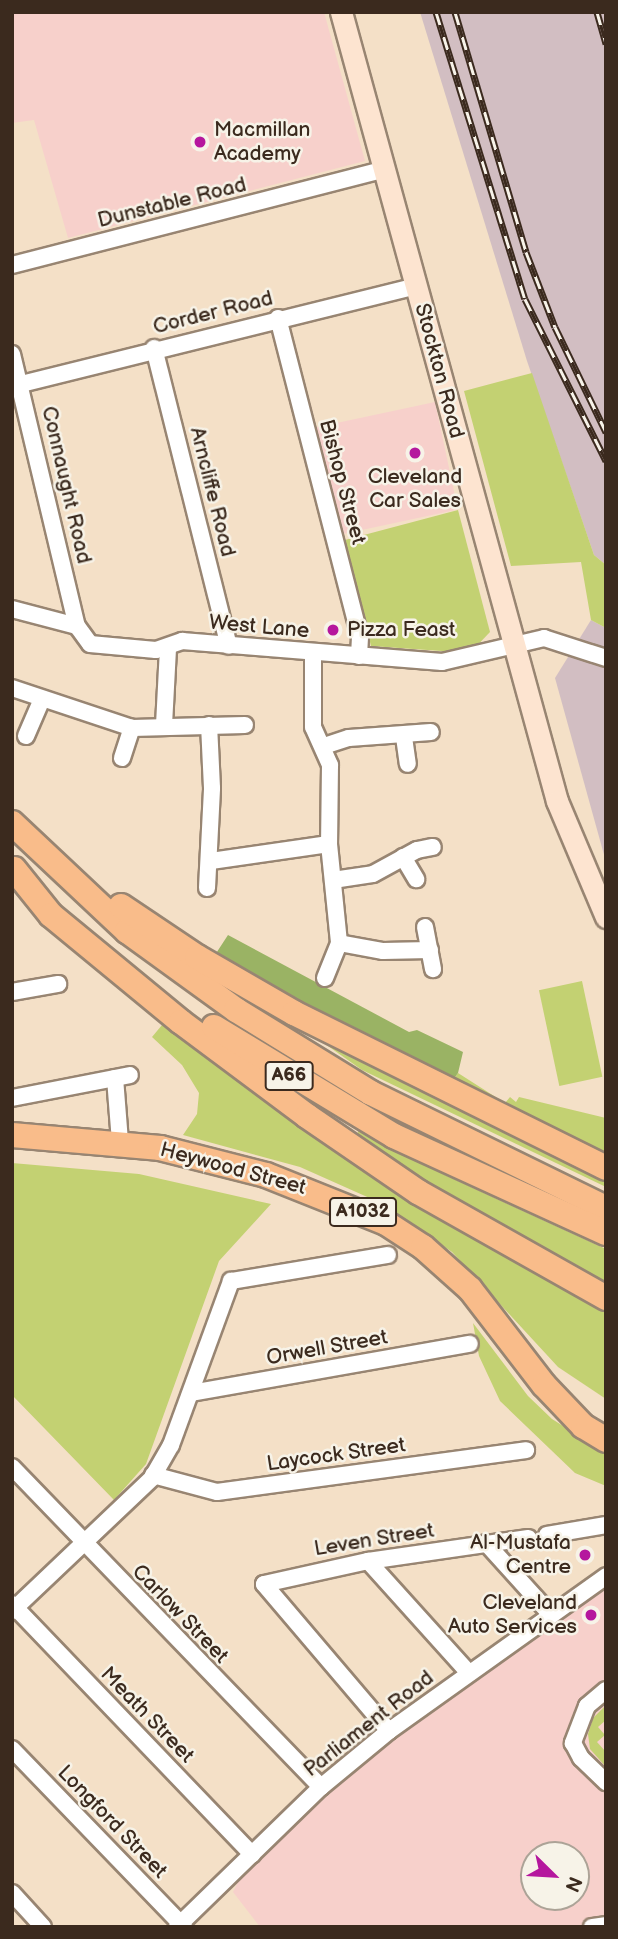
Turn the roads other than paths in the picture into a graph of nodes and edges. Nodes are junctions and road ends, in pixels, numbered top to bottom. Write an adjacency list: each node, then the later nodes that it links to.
1 (341, 12): 2 (main road, Stockton Road)
2 (383, 170): 3 (street, Dunstable Road); 4 (main road, Stockton Road)
3 (12, 265)
4 (416, 286): 5 (street, Corder Road); 11 (main road, Stockton Road)
5 (278, 318): 6 (street, Corder Road); 15 (street, Bishop Street)
6 (154, 348): 8 (street, Corder Road); 12 (street, Arncliffe Road)
7 (12, 354): 8 (street, Connaught Road)
8 (21, 384): 10 (street, Connaught Road)
9 (12, 609): 10 (street, West Lane)
10 (77, 626): 13 (street, West Lane)
11 (515, 645): 15 (street, West Lane); 16 (street, West Lane); 38 (main road, Stockton Road)
12 (229, 646): 13 (street, West Lane); 14 (street, West Lane)
13 (168, 649): 19 (street)
14 (313, 653): 15 (street, West Lane); 26 (street)
15 (359, 656)
16 (606, 658)
17 (12, 688): 18 (street)
18 (42, 699): 22 (street); 24 (street)
19 (164, 725): 20 (street); 22 (street)
20 (209, 725): 21 (street); 33 (street)
21 (245, 725)
22 (132, 728): 27 (street)
23 (431, 732): 25 (street)
24 (26, 736)
25 (404, 737): 26 (street); 28 (street)
26 (324, 746): 30 (street)
27 (122, 758)
28 (408, 764)
29 (12, 822): 49 (main road); 50 (main road, A66)
30 (330, 844): 33 (street); 36 (street)
31 (433, 847): 32 (street)
32 (402, 857): 35 (street); 36 (street)
33 (211, 861): 37 (street)
34 (13, 869): 50 (main road, A66); 52 (main road, A66)
35 (416, 879)
36 (333, 880): 40 (street)
37 (206, 888)
38 (606, 917)
39 (425, 927): 41 (street)
40 (340, 943): 41 (street); 43 (street)
41 (430, 950): 42 (street)
42 (433, 970)
43 (325, 978)
44 (58, 984): 45 (street)
45 (12, 992)
46 (12, 1098): 48 (street)
47 (12, 1135): 48 (main road, Heywood Street / A1032)
48 (120, 1142): 54 (main road, Heywood Street / A1032)
49 (606, 1168)
50 (603, 1223)
51 (388, 1255): 55 (street)
52 (606, 1298)
53 (470, 1344): 55 (street, Orwell Street)
54 (544, 1385): 56 (main road, Heywood Street / A1032); 57 (main road, Heywood Street / A1032)
55 (191, 1393): 60 (street)
56 (606, 1420)
57 (606, 1440)
58 (526, 1450): 60 (street, Laycock Street)
59 (12, 1467): 64 (street, Carlow Street)
60 (153, 1475): 64 (street)
61 (606, 1525): 62 (street)
62 (547, 1535)
63 (528, 1538): 65 (street, Leven Street)
64 (82, 1542): 68 (street); 75 (street, Carlow Street)
65 (486, 1543): 66 (street, Leven Street); 69 (street)
66 (368, 1561): 70 (street); 72 (street, Leven Street)
67 (606, 1576): 69 (street, Parliament Road)
68 (13, 1608): 76 (street, Meath Street)
69 (551, 1615): 70 (street, Parliament Road)
70 (469, 1673): 72 (street, Parliament Road)
71 (606, 1690): 74 (street)
72 (390, 1731): 75 (street, Parliament Road)
73 (12, 1749): 79 (street, Longford Street)
74 (606, 1782)
75 (321, 1787): 76 (street, Parliament Road)
76 (252, 1854): 79 (street, Parliament Road)
77 (12, 1894): 80 (street)
78 (606, 1925): 81 (street)
79 (180, 1926)
80 (43, 1927)
81 (592, 1927)

